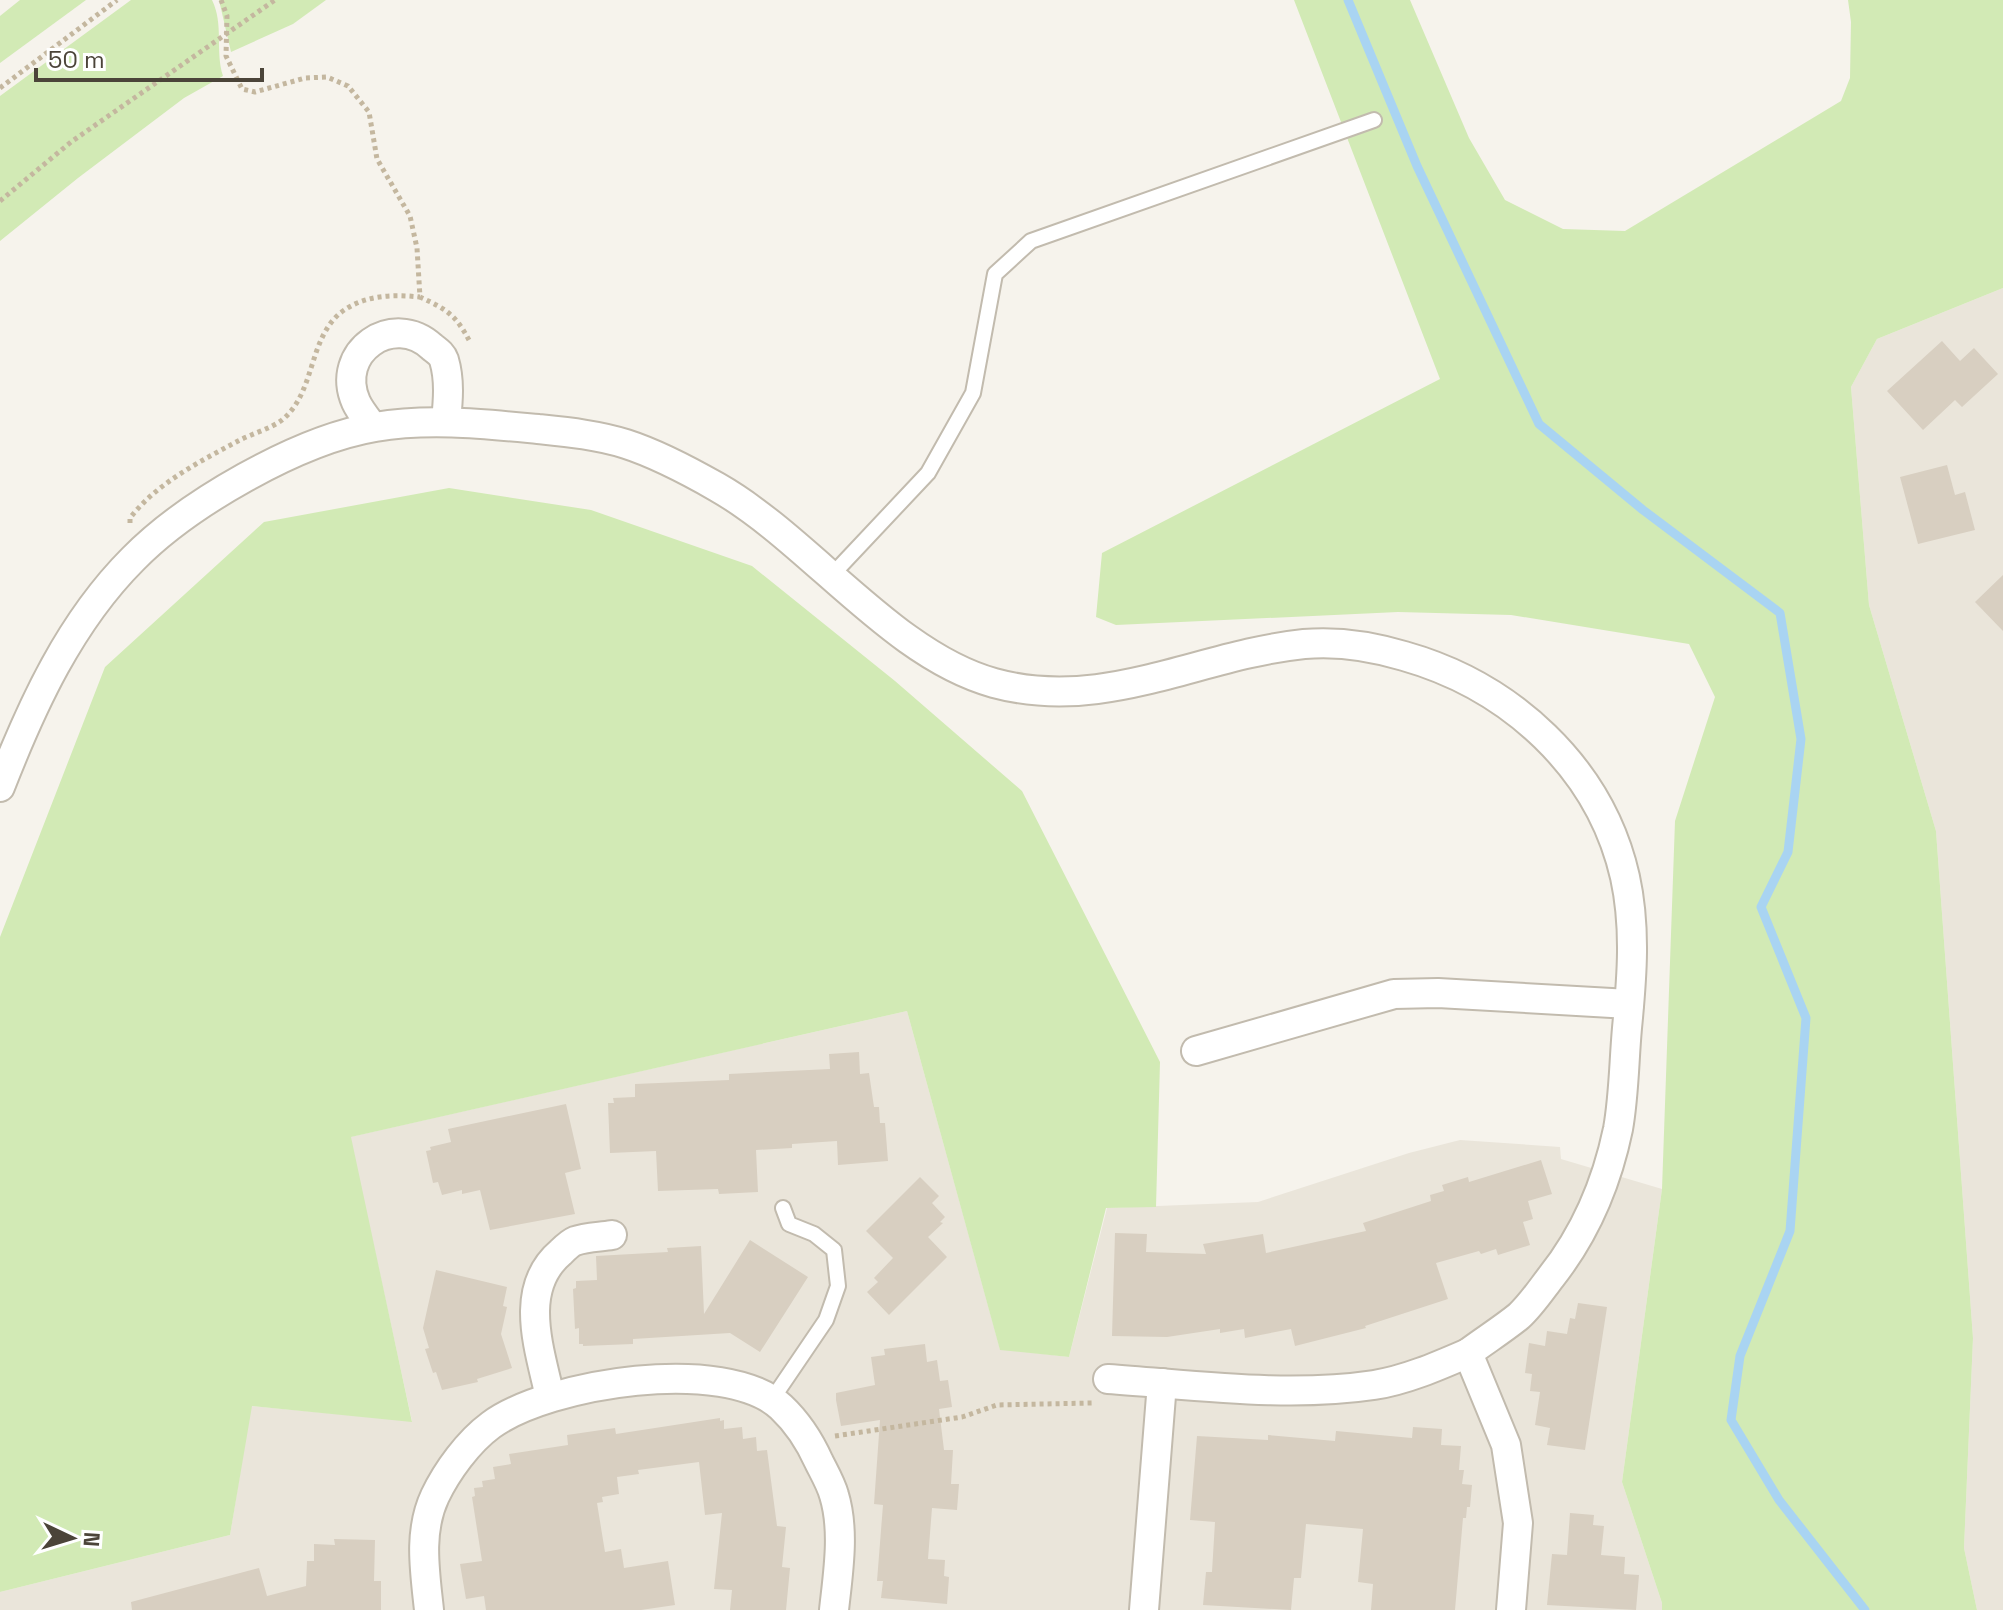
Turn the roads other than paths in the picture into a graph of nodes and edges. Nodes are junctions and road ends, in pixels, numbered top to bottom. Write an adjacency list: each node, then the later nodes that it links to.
1 (1374, 120): 4 (lane)
2 (446, 421): 3 (street); 3 (street); 4 (street)
3 (373, 427): 5 (street)
4 (832, 575): 6 (street)
5 (0, 787)
6 (1629, 1004): 7 (street); 10 (street)
7 (1196, 1051)
8 (783, 1208): 14 (lane)
9 (612, 1235): 13 (street)
10 (1468, 1353): 11 (street); 18 (street)
11 (1162, 1383): 12 (street); 17 (street)
12 (1106, 1391)
13 (550, 1397): 14 (street); 15 (street)
14 (775, 1403): 16 (street)
15 (429, 1610)
16 (834, 1610)
17 (1144, 1610)
18 (1511, 1610)

